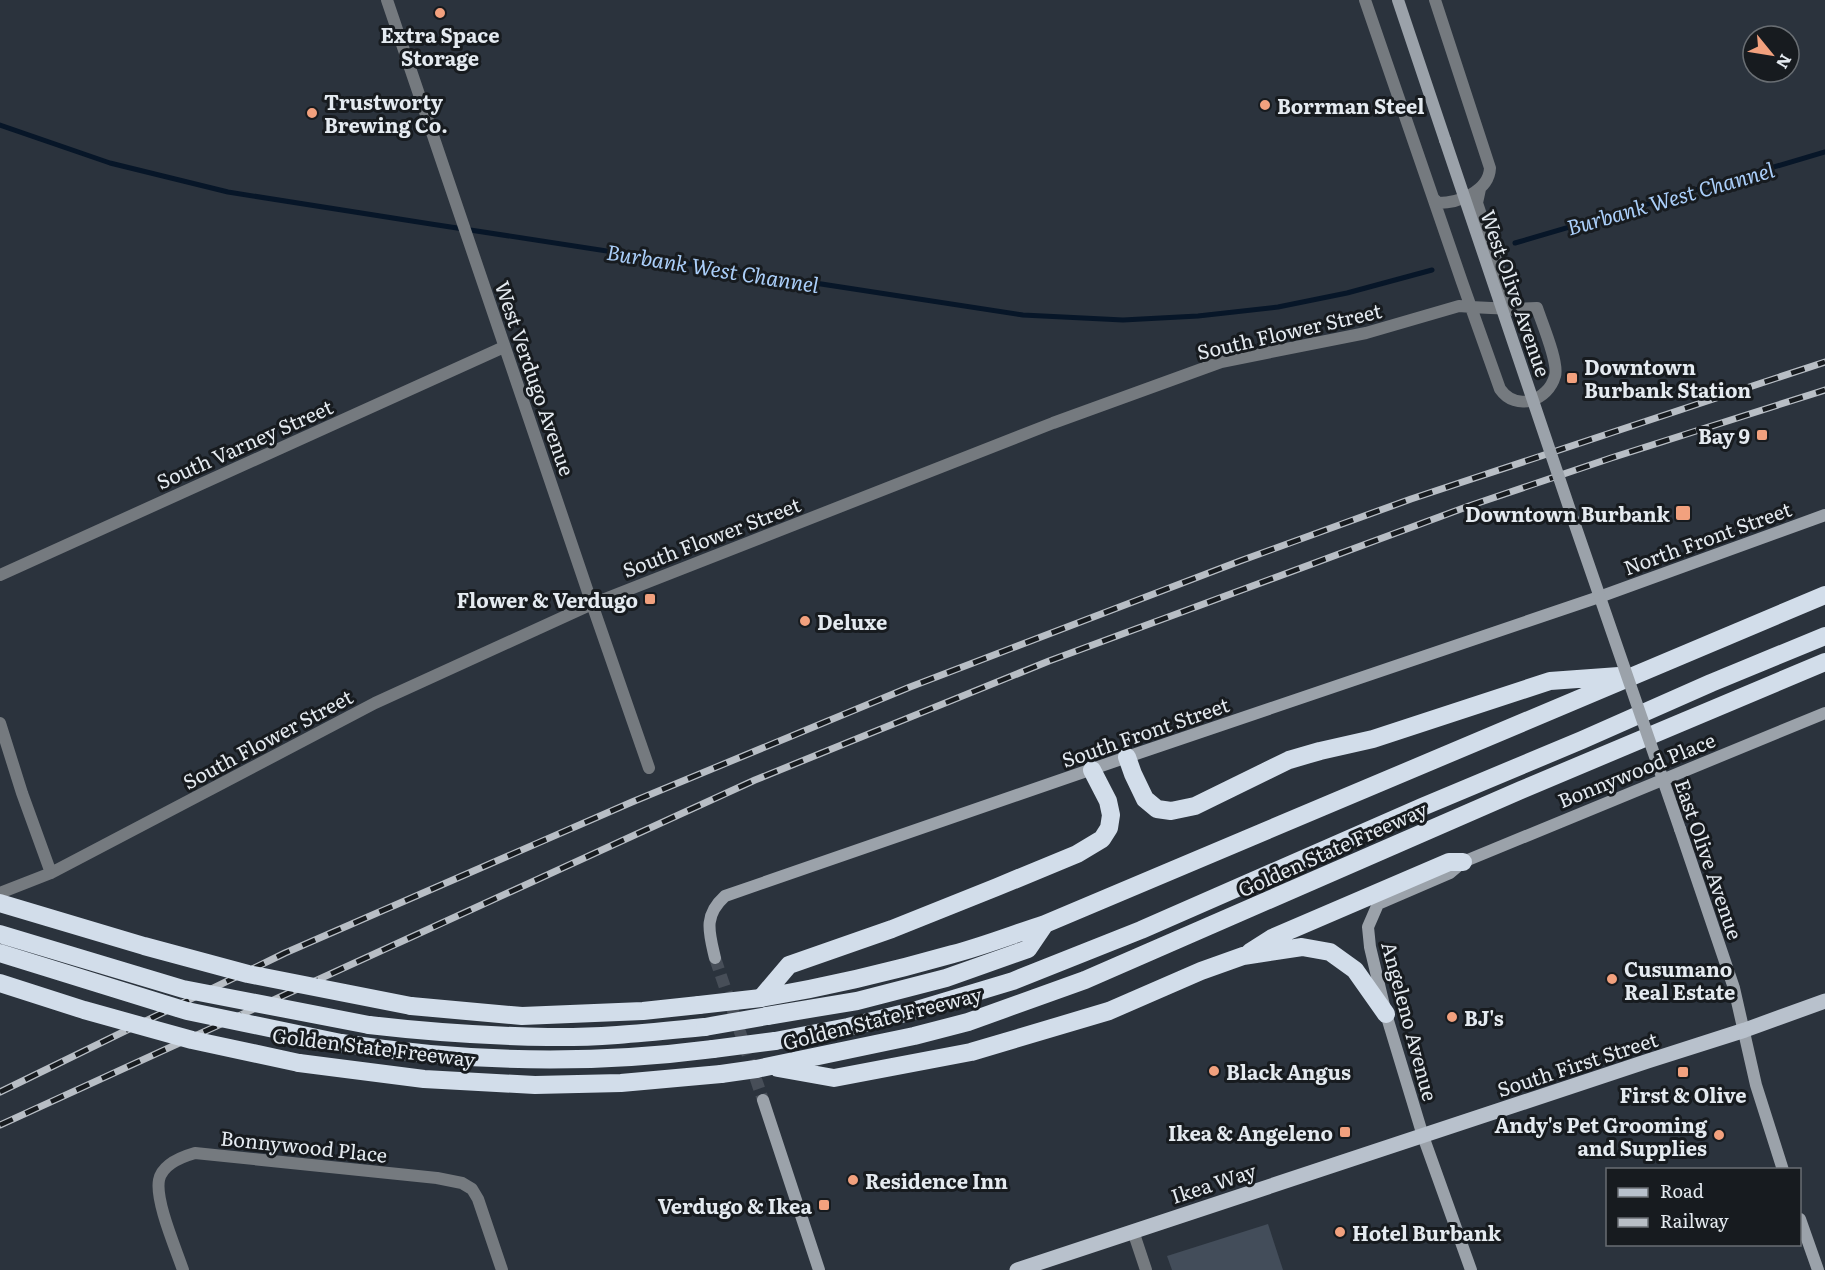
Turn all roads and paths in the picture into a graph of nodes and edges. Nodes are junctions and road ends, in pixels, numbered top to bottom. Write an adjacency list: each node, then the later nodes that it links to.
1 (387, 0): 9 (street, West Verdugo Avenue)
2 (1365, 0): 6 (street)
3 (1398, 0): 13 (main road, West Olive Avenue, bridge)
4 (1435, 0): 5 (street)
5 (1480, 189): 6 (street); 8 (street)
6 (1433, 198): 7 (street)
7 (1472, 307): 8 (street, South Flower Street); 8 (street, South Flower Street); 14 (street, South Flower Street)
8 (1513, 310)
9 (504, 347): 11 (street, South Varney Street); 14 (street, West Verdugo Avenue)
10 (1825, 514): 13 (main road, North Front Street)
11 (0, 575)
12 (1825, 595): 15 (highway, Golden State Freeway)
13 (1601, 597): 22 (main road, South Front Street); 38 (main road, East Olive Avenue, bridge)
14 (591, 604): 23 (street, West Verdugo Avenue); 26 (street, South Flower Street)
15 (1803, 604): 16 (highway); 19 (highway, Golden State Freeway)
16 (1825, 611)
17 (1825, 636): 31 (highway, bridge)
18 (1825, 662): 39 (highway, Golden State Freeway)
19 (1632, 675): 22 (highway); 29 (highway, Golden State Freeway)
20 (1825, 713): 25 (main road, Bonnywood Place)
21 (0, 723): 26 (street)
22 (1127, 757): 24 (main road, South Front Street)
23 (649, 768)
24 (1092, 770): 33 (main road, South Front Street); 35 (highway)
25 (1463, 862): 32 (highway); 37 (main road, Angeleno Avenue)
26 (51, 873): 27 (street, South Flower Street)
27 (0, 893)
28 (0, 903): 35 (highway, Golden State Freeway, bridge)
29 (1045, 924): 30 (highway, bridge); 35 (highway, Golden State Freeway)
30 (0, 934)
31 (0, 953)
32 (1243, 956): 37 (highway); 39 (highway)
33 (715, 958)
34 (0, 983): 39 (highway, Golden State Freeway, bridge)
35 (760, 998)
36 (1825, 1001): 38 (main road, South First Street)
37 (1386, 1014): 41 (main road, Angeleno Avenue)
38 (1745, 1030): 41 (main road, South First Street); 42 (main road, East Olive Avenue)
39 (780, 1067)
40 (763, 1100): 47 (main road)
41 (1423, 1136): 44 (main road, Ikea Way); 50 (main road, Angeleno Avenue)
42 (1782, 1168)
43 (1801, 1222): 51 (main road)
44 (1133, 1231): 48 (main road, Ikea Way); 49 (street)
45 (183, 1270): 46 (street, Bonnywood Place)
46 (502, 1270)
47 (819, 1270)
48 (1017, 1270)
49 (1146, 1270)
50 (1471, 1270)
51 (1818, 1270)

